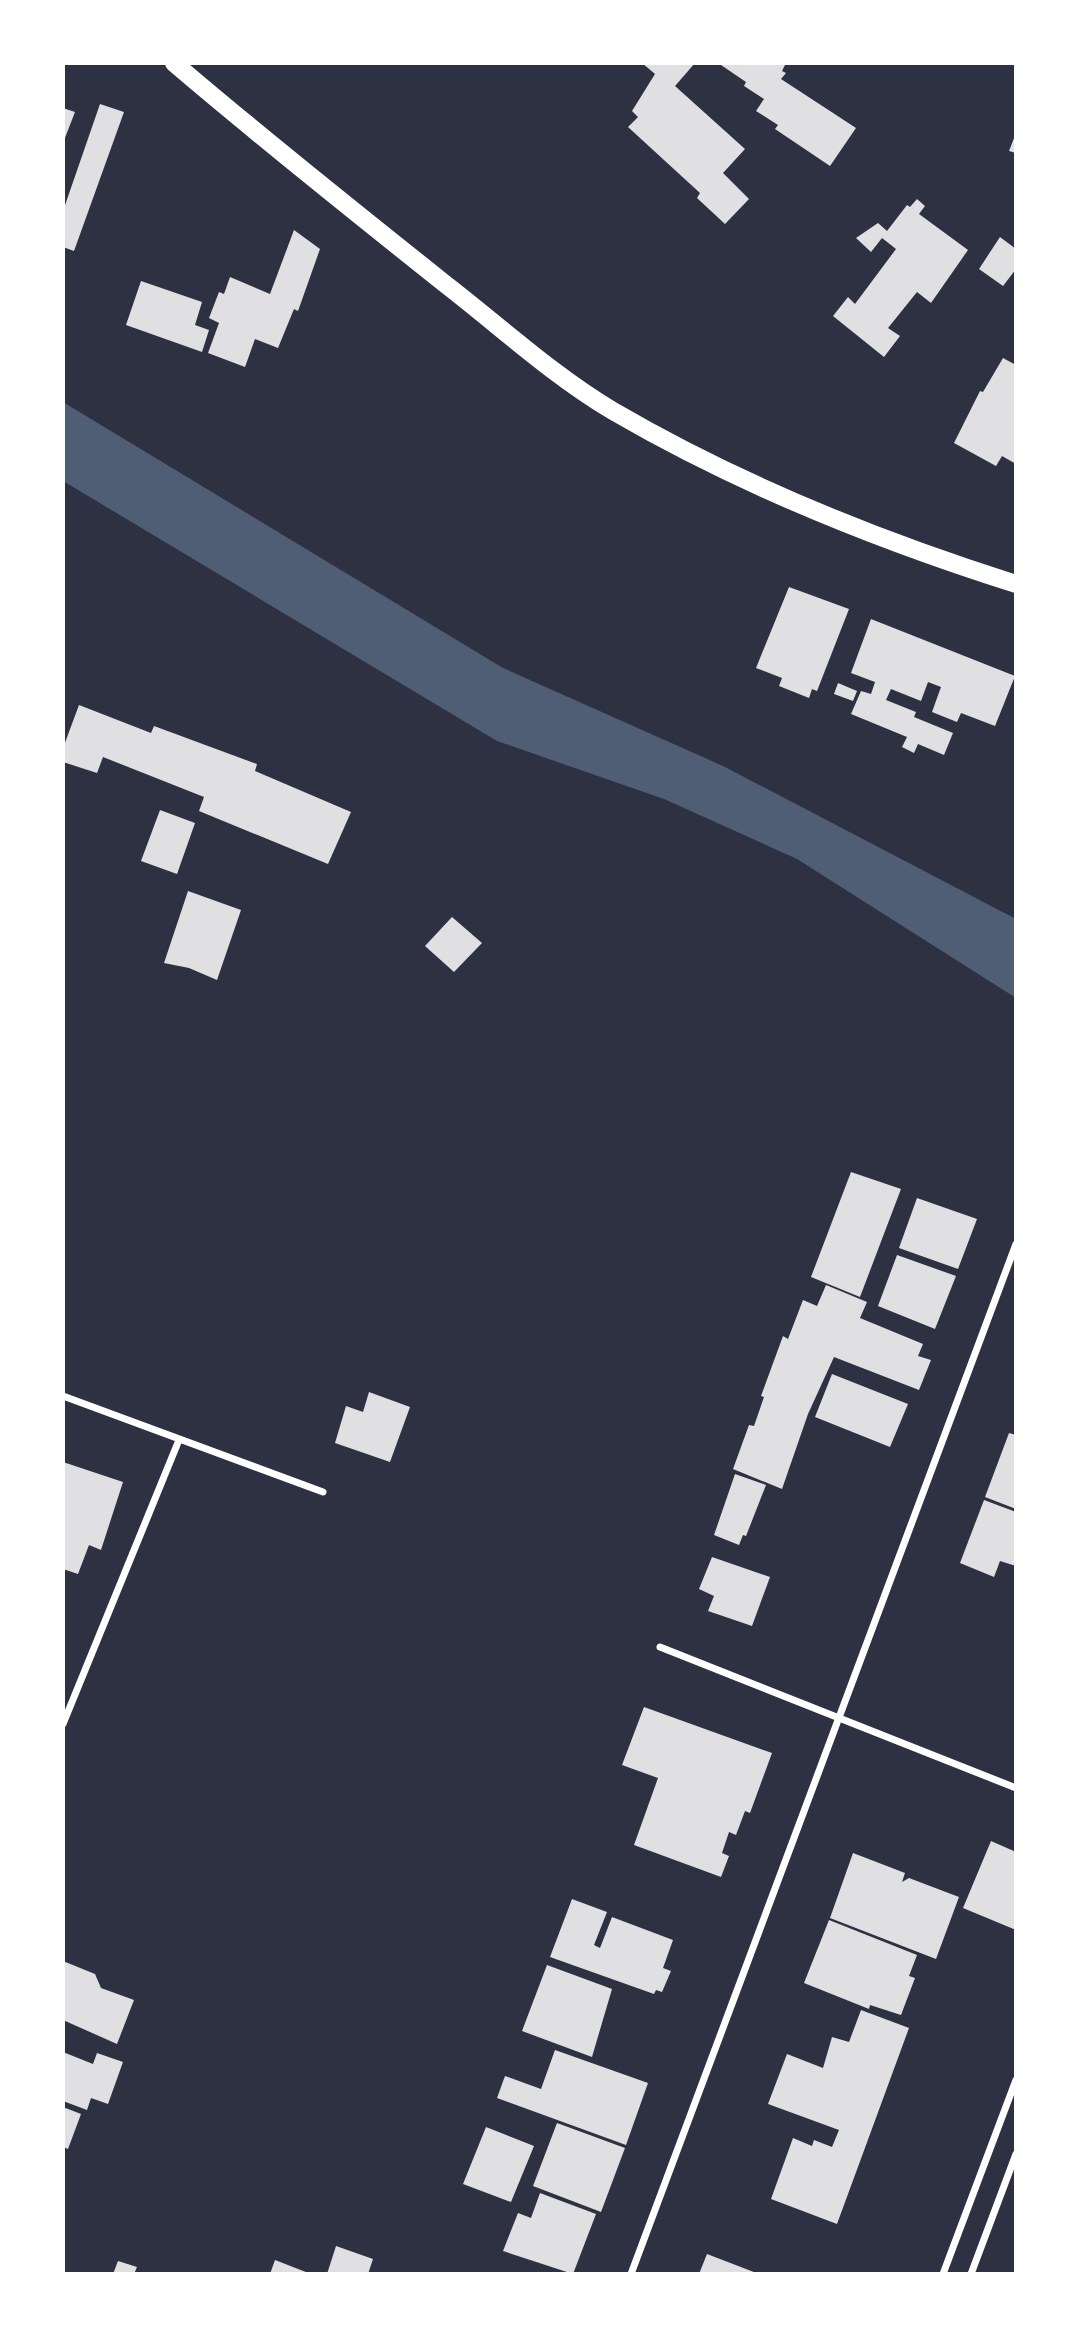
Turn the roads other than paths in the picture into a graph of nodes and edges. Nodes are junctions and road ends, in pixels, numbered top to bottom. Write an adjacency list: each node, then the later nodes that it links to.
1 (174, 63): 2 (main road)
2 (1016, 584)
3 (1016, 1244): 8 (street)
4 (63, 1396): 5 (street)
5 (179, 1440): 6 (street); 9 (street)
6 (323, 1492)
7 (660, 1647): 8 (street)
8 (838, 1717): 10 (street); 13 (street)
9 (63, 1724)
10 (1016, 1788)
11 (1016, 2080): 14 (street)
12 (1016, 2154): 15 (street)
13 (631, 2274)
14 (943, 2274)
15 (971, 2274)

